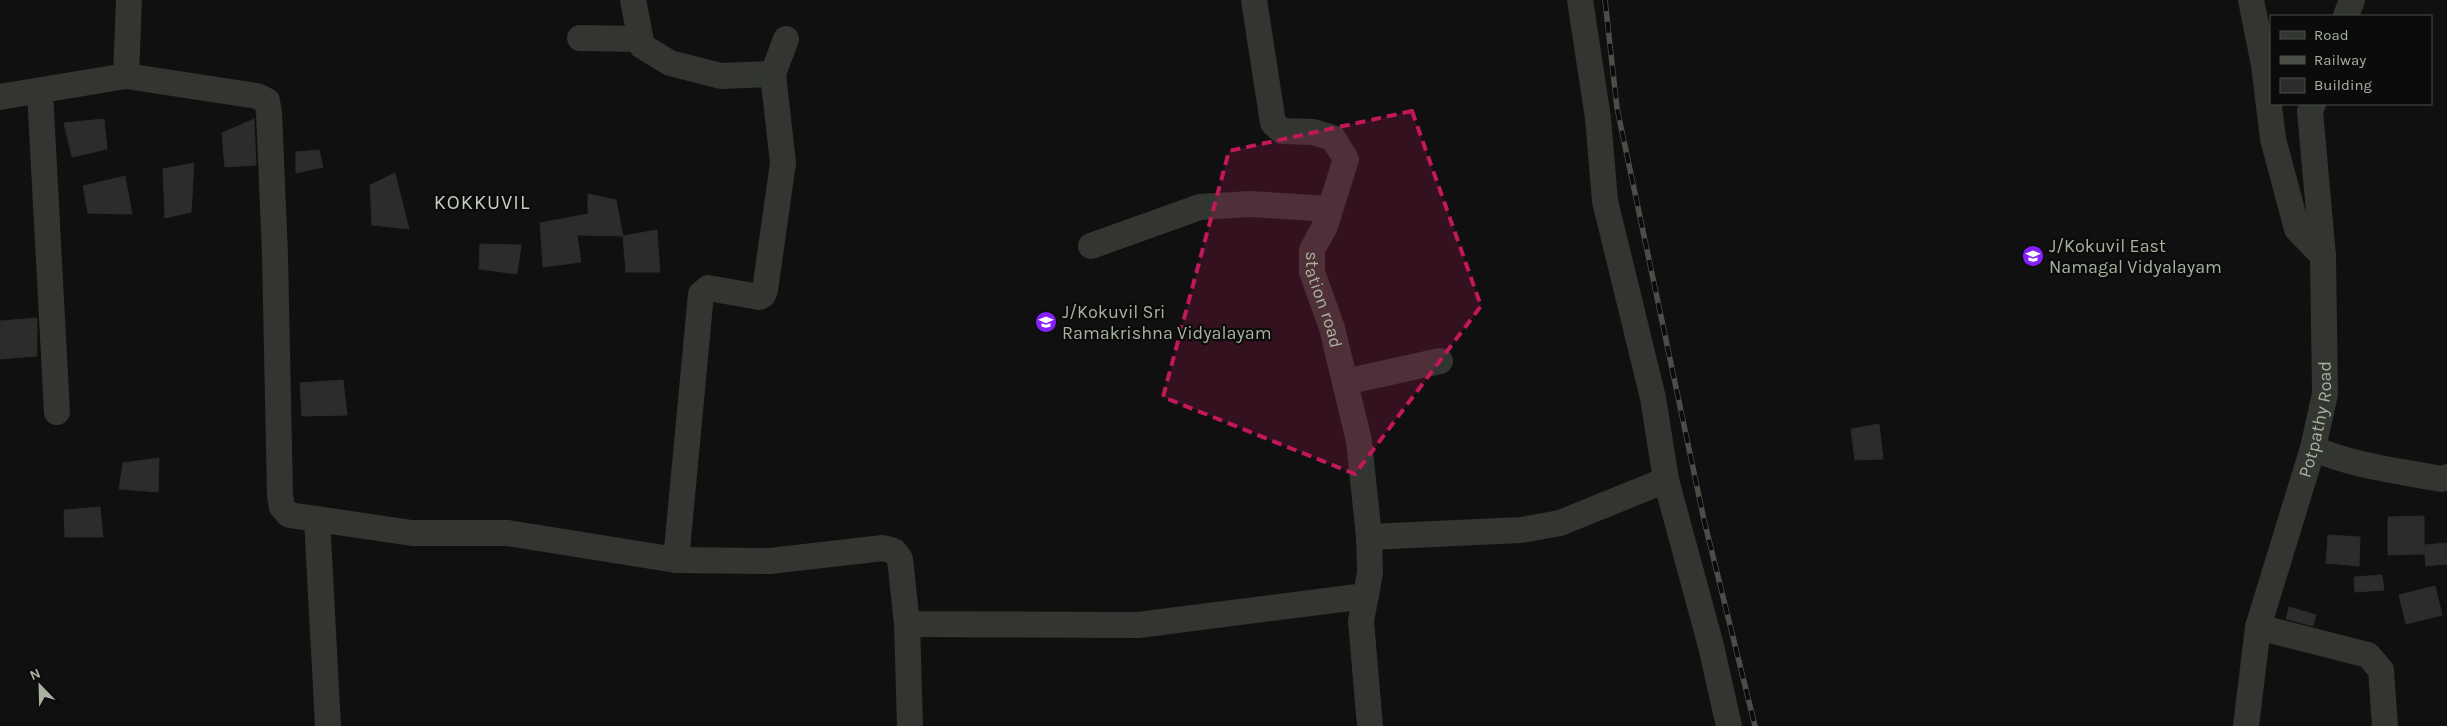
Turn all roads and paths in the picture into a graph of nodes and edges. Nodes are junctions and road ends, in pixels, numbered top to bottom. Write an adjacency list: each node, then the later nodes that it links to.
1 (128, 0): 12 (street)
2 (633, 0): 9 (street)
3 (1254, 0): 16 (street, station road)
4 (1580, 0): 24 (street)
5 (2251, 0): 18 (street)
6 (2352, 0): 7 (street)
7 (2346, 15)
8 (580, 38): 9 (street)
9 (640, 39): 11 (street)
10 (786, 39): 11 (street)
11 (772, 74): 27 (street)
12 (126, 76): 13 (street); 25 (street)
13 (40, 92): 14 (street); 21 (street)
14 (0, 97)
15 (2313, 105): 18 (street, Potpathy Road)
16 (1329, 210): 17 (street); 20 (street, station road)
17 (1091, 246)
18 (2323, 256): 22 (street, Potpathy Road)
19 (1440, 361): 20 (street)
20 (1345, 382): 26 (street, station road)
21 (57, 412)
22 (2313, 448): 23 (street); 30 (street, Potpathy Road)
23 (2447, 477)
24 (1666, 480): 26 (street); 34 (street)
25 (317, 520): 27 (street); 31 (street)
26 (1369, 537): 28 (street, station road)
27 (676, 560): 29 (street)
28 (1366, 596): 29 (street); 33 (street, station road)
29 (907, 624): 32 (street)
30 (2258, 627): 35 (street, Potpathy Road); 36 (street)
31 (328, 726)
32 (910, 726)
33 (1370, 726)
34 (1729, 726)
35 (2246, 726)
36 (2385, 726)

